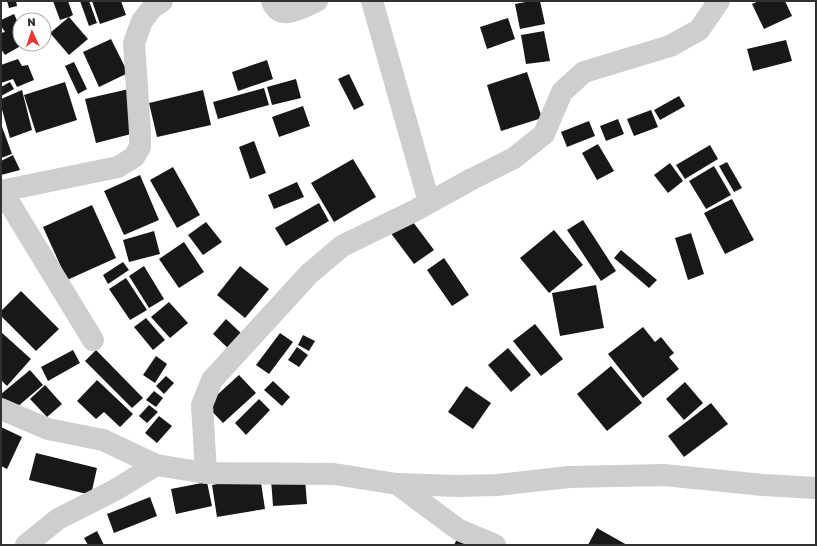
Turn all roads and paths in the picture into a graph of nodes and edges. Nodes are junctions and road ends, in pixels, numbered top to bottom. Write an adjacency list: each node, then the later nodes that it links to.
1 (162, 1): 6 (street)
2 (272, 1): 3 (street)
3 (317, 1)
4 (372, 1): 7 (street)
5 (719, 1): 7 (street)
6 (2, 191): 8 (street)
7 (430, 202): 11 (street)
8 (93, 340)
9 (1, 409): 10 (street)
10 (156, 465): 11 (street); 14 (street)
11 (206, 473): 12 (street)
12 (396, 484): 13 (street); 15 (street)
13 (816, 488)
14 (26, 545)
15 (495, 545)

